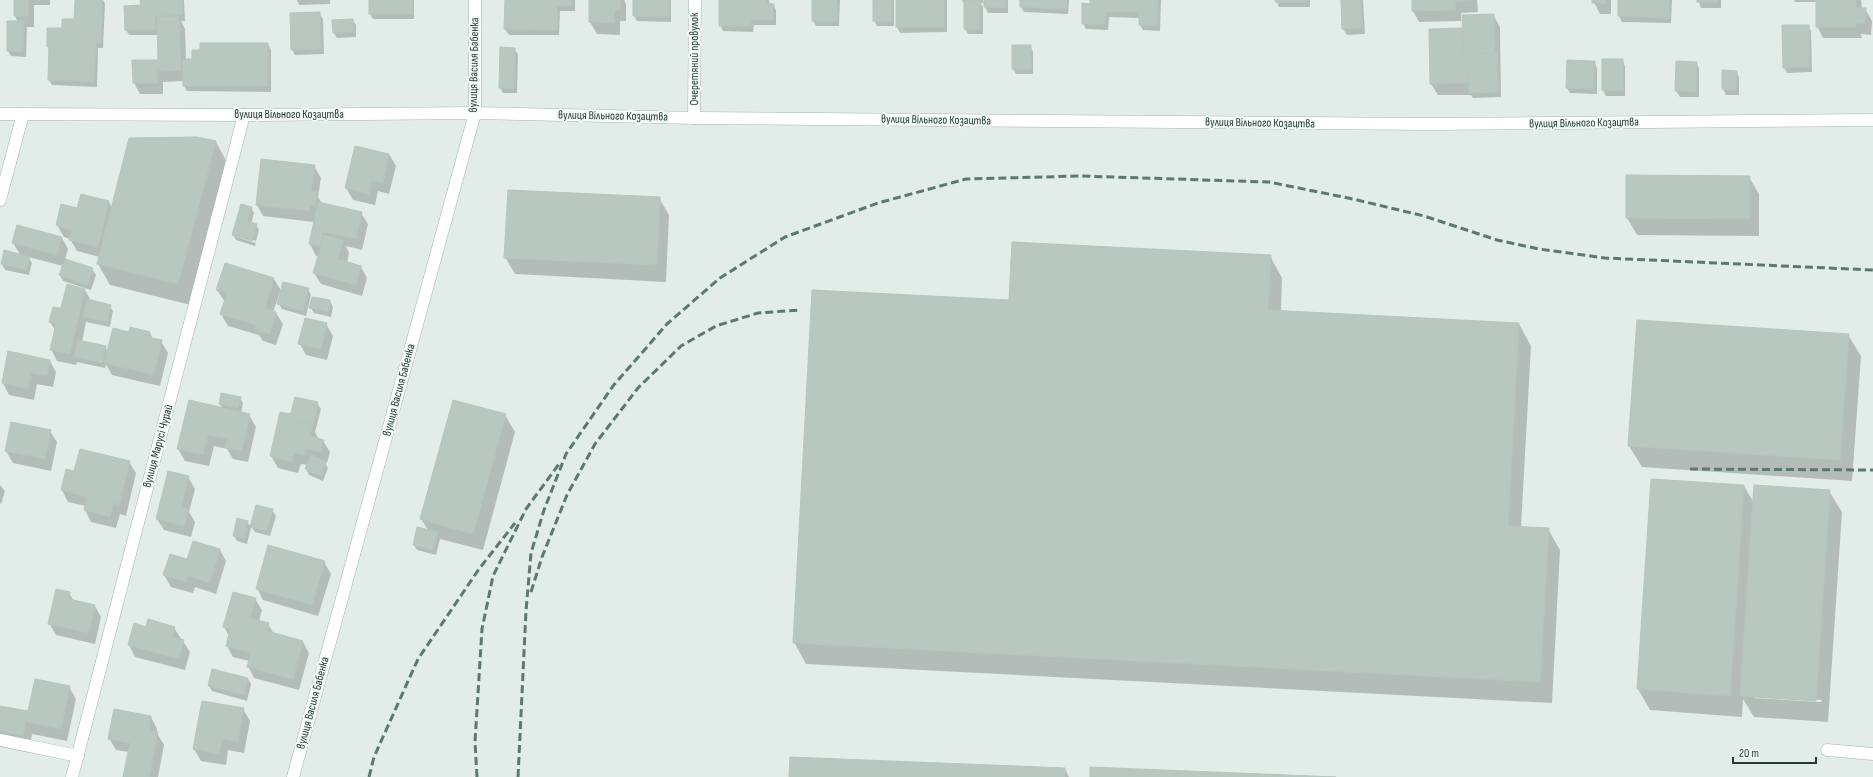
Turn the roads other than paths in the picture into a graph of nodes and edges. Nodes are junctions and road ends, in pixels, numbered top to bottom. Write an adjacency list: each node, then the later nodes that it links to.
1 (475, 0): 3 (street, вулиця Василя Бабенка)
2 (695, 0): 7 (street, Очеретяний провулок)
3 (475, 113): 6 (street, вулиця Вільного Козацтва); 7 (street, вулиця Вільного Козацтва); 15 (street, вулиця Василя Бабенка)
4 (0, 114): 5 (street, вулиця Вільного Козацтва)
5 (23, 114): 6 (street, вулиця Вільного Козацтва); 9 (street)
6 (244, 115): 13 (street, вулиця Марусі Чурай)
7 (694, 118): 8 (street, вулиця Вільного Козацтва)
8 (1873, 120)
9 (0, 200)
10 (0, 740): 13 (street)
11 (1827, 750): 12 (street)
12 (1873, 754)
13 (78, 756): 14 (street, вулиця Марусі Чурай)
14 (72, 777)
15 (293, 777)

